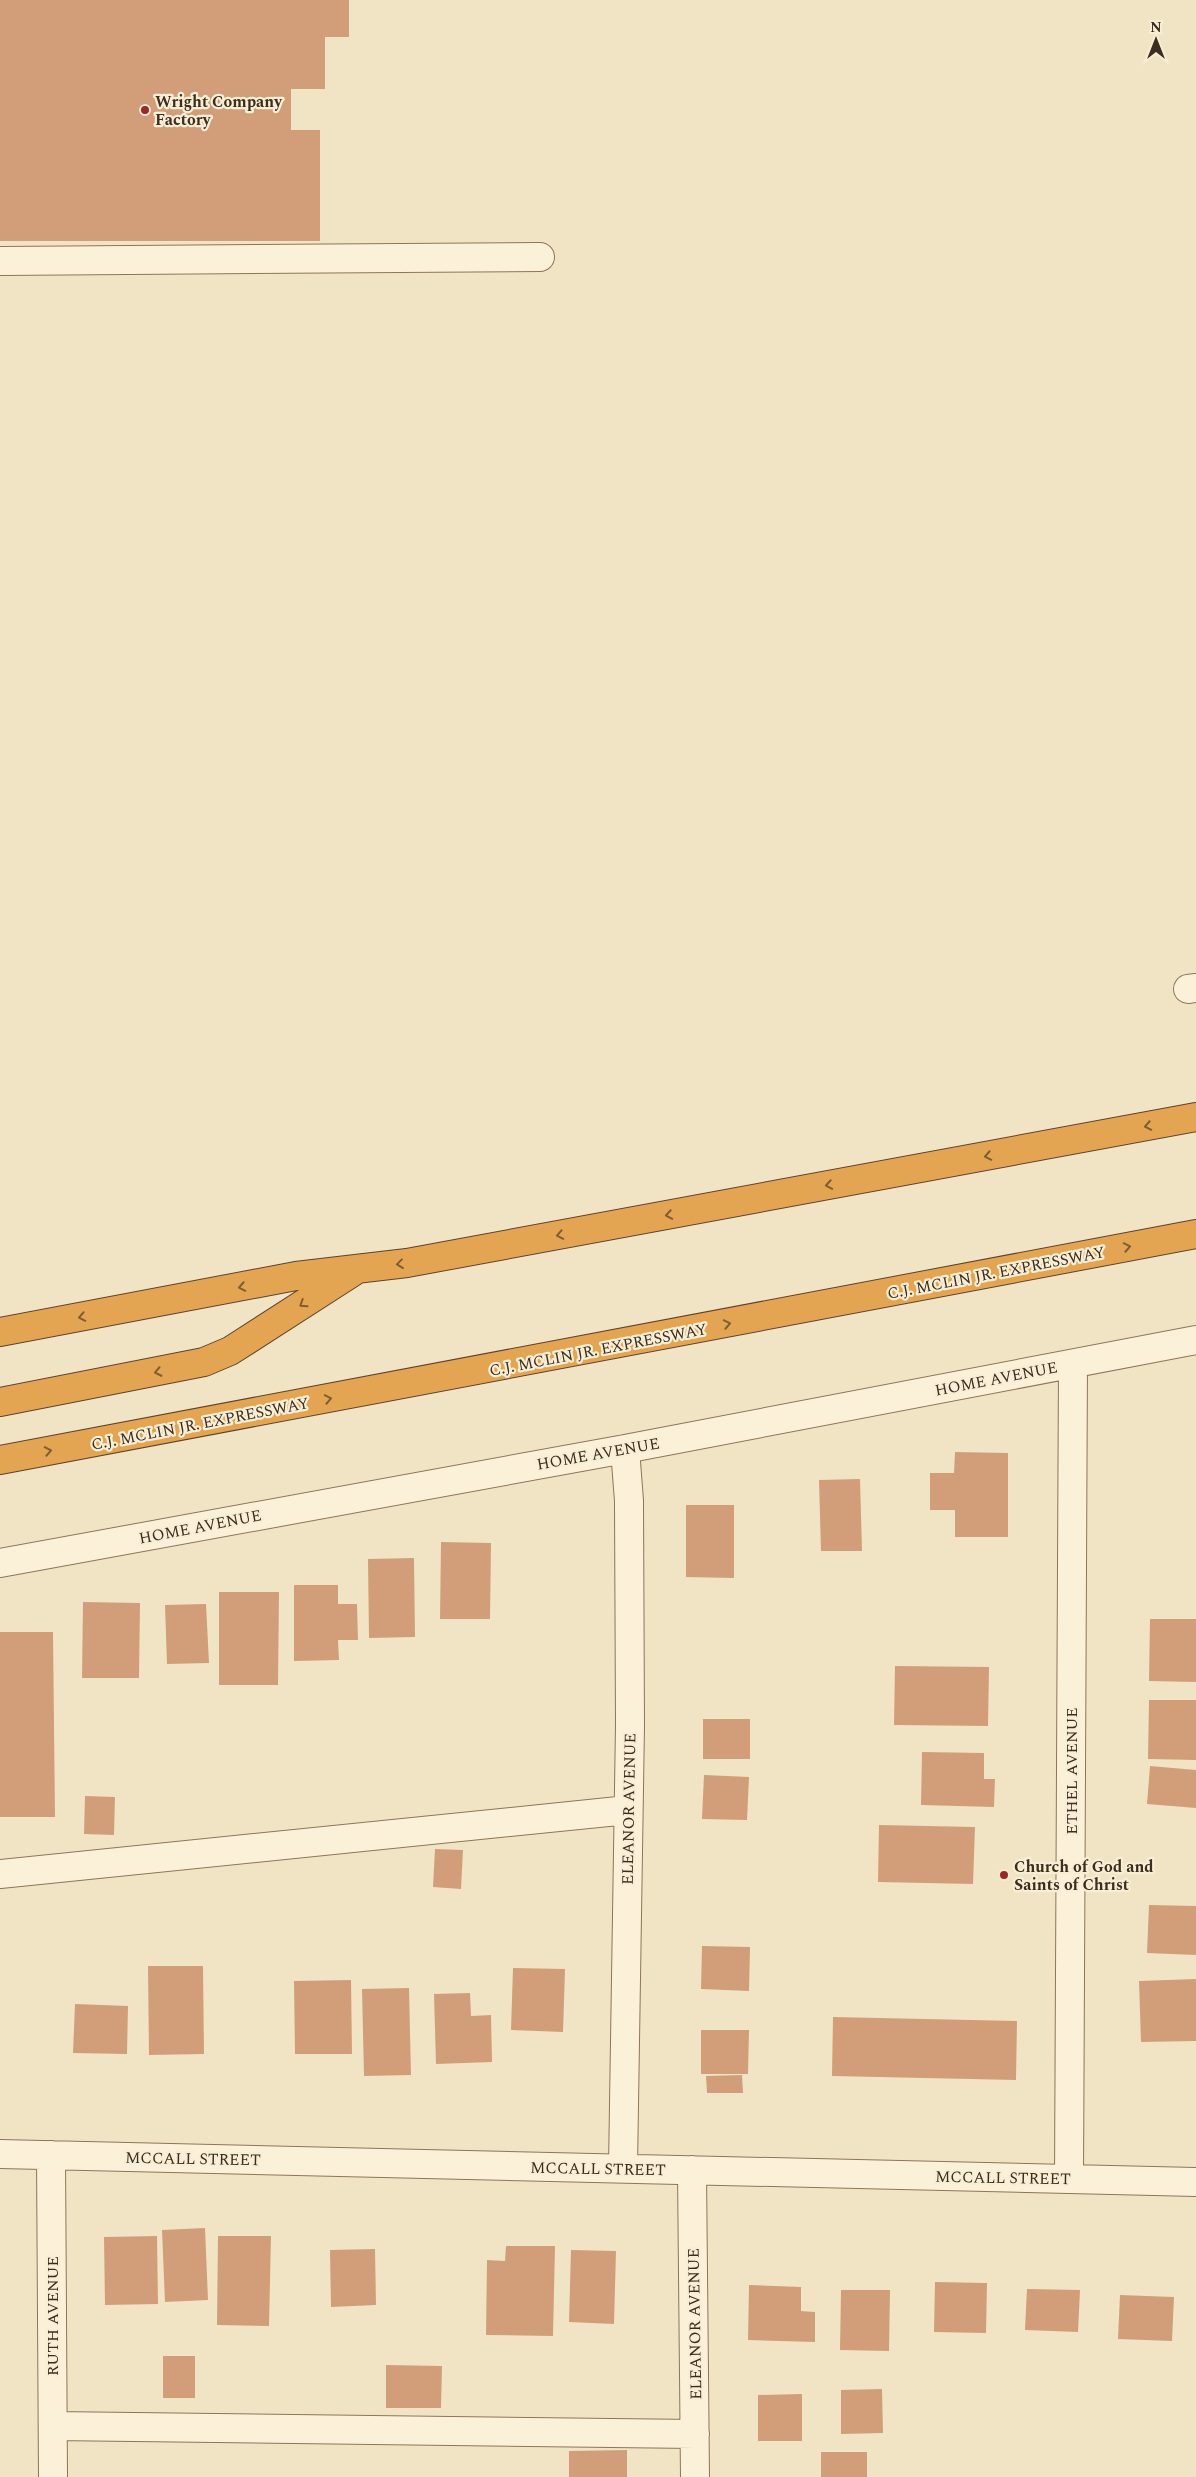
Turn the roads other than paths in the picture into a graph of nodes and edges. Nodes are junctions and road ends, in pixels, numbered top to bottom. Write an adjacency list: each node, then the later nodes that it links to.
1 (540, 257): 2 (street)
2 (0, 261)
3 (1196, 1117): 5 (highway, one-way to 5)
4 (1196, 1234): 11 (highway, C.J. MCLIN JR. EXPRESSWAY, one-way to 4)
5 (359, 1268): 6 (highway, one-way to 6); 9 (highway, one-way to 9)
6 (0, 1332)
7 (1196, 1340): 8 (street, HOME AVENUE)
8 (1073, 1364): 10 (street, HOME AVENUE); 19 (street, ETHEL AVENUE)
9 (0, 1402)
10 (626, 1449): 12 (street, HOME AVENUE); 13 (street, ELEANOR AVENUE)
11 (0, 1460)
12 (0, 1563)
13 (628, 1810): 14 (street); 17 (street, ELEANOR AVENUE)
14 (0, 1874)
15 (0, 2154): 16 (street, MCCALL STREET)
16 (51, 2155): 17 (street, MCCALL STREET); 21 (street, RUTH AVENUE)
17 (623, 2168): 18 (street, MCCALL STREET)
18 (692, 2170): 19 (street, MCCALL STREET); 22 (street, ELEANOR AVENUE)
19 (1069, 2179): 20 (street, MCCALL STREET)
20 (1196, 2182)
21 (53, 2426): 22 (street); 23 (street, RUTH AVENUE)
22 (695, 2434): 24 (street, ELEANOR AVENUE)
23 (53, 2477)
24 (695, 2477)

